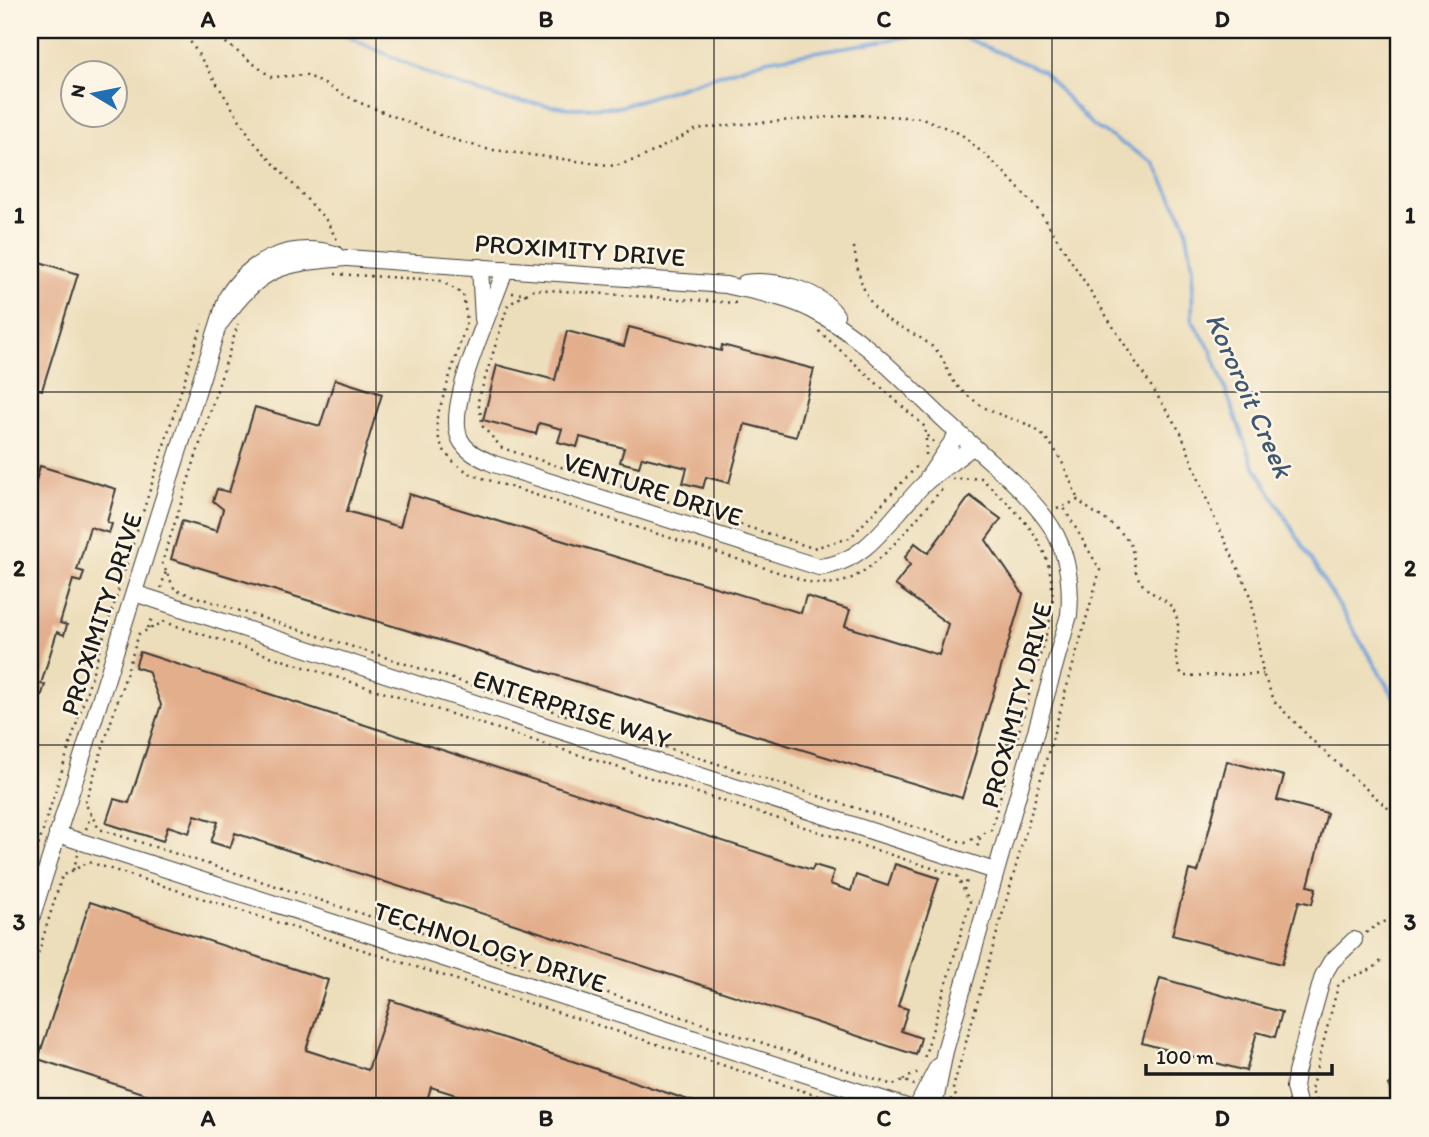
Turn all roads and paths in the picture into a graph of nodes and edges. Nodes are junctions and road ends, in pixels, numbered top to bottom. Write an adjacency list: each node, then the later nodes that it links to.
1 (183, 30): 4 (path)
2 (209, 30): 21 (path)
3 (854, 247): 18 (path)
4 (347, 258): 5 (street, PROXIMITY DRIVE); 20 (street, PROXIMITY DRIVE)
5 (480, 267): 6 (street, PROXIMITY DRIVE); 9 (street, VENTURE DRIVE)
6 (505, 269): 9 (street, VENTURE DRIVE); 13 (street, PROXIMITY DRIVE)
7 (332, 274): 8 (path)
8 (453, 289): 9 (path); 17 (path)
9 (490, 291): 10 (path); 16 (street, VENTURE DRIVE)
10 (526, 294): 11 (path); 14 (path)
11 (745, 304)
12 (811, 324): 14 (path)
13 (958, 433): 15 (street, PROXIMITY DRIVE); 16 (street, VENTURE DRIVE)
14 (926, 435): 16 (path)
15 (973, 446): 16 (street, VENTURE DRIVE); 19 (street, PROXIMITY DRIVE)
16 (949, 456): 17 (path)
17 (973, 479): 25 (path)
18 (1078, 500): 19 (path); 21 (path)
19 (1046, 519): 28 (street, PROXIMITY DRIVE)
20 (134, 593): 24 (street, PROXIMITY DRIVE); 28 (street, ENTERPRISE WAY)
21 (1263, 674): 23 (path)
22 (91, 814): 26 (path); 34 (path); 34 (path)
23 (1399, 818)
24 (57, 834): 26 (street, TECHNOLOGY DRIVE); 30 (street, PROXIMITY DRIVE)
25 (981, 835)
26 (82, 842): 27 (path); 39 (street, TECHNOLOGY DRIVE)
27 (73, 870): 33 (path); 38 (path)
28 (995, 872): 36 (street, PROXIMITY DRIVE)
29 (1399, 918): 31 (path)
30 (30, 922)
31 (1354, 940): 42 (street)
32 (1382, 959): 43 (path)
33 (30, 980)
34 (903, 1080): 36 (path)
35 (30, 1095): 37 (path)
36 (933, 1097): 40 (street, PROXIMITY DRIVE); 41 (path)
37 (65, 1107)
38 (853, 1107)
39 (907, 1107)
40 (917, 1107)
41 (960, 1107)
42 (1299, 1107)
43 (1320, 1107)

